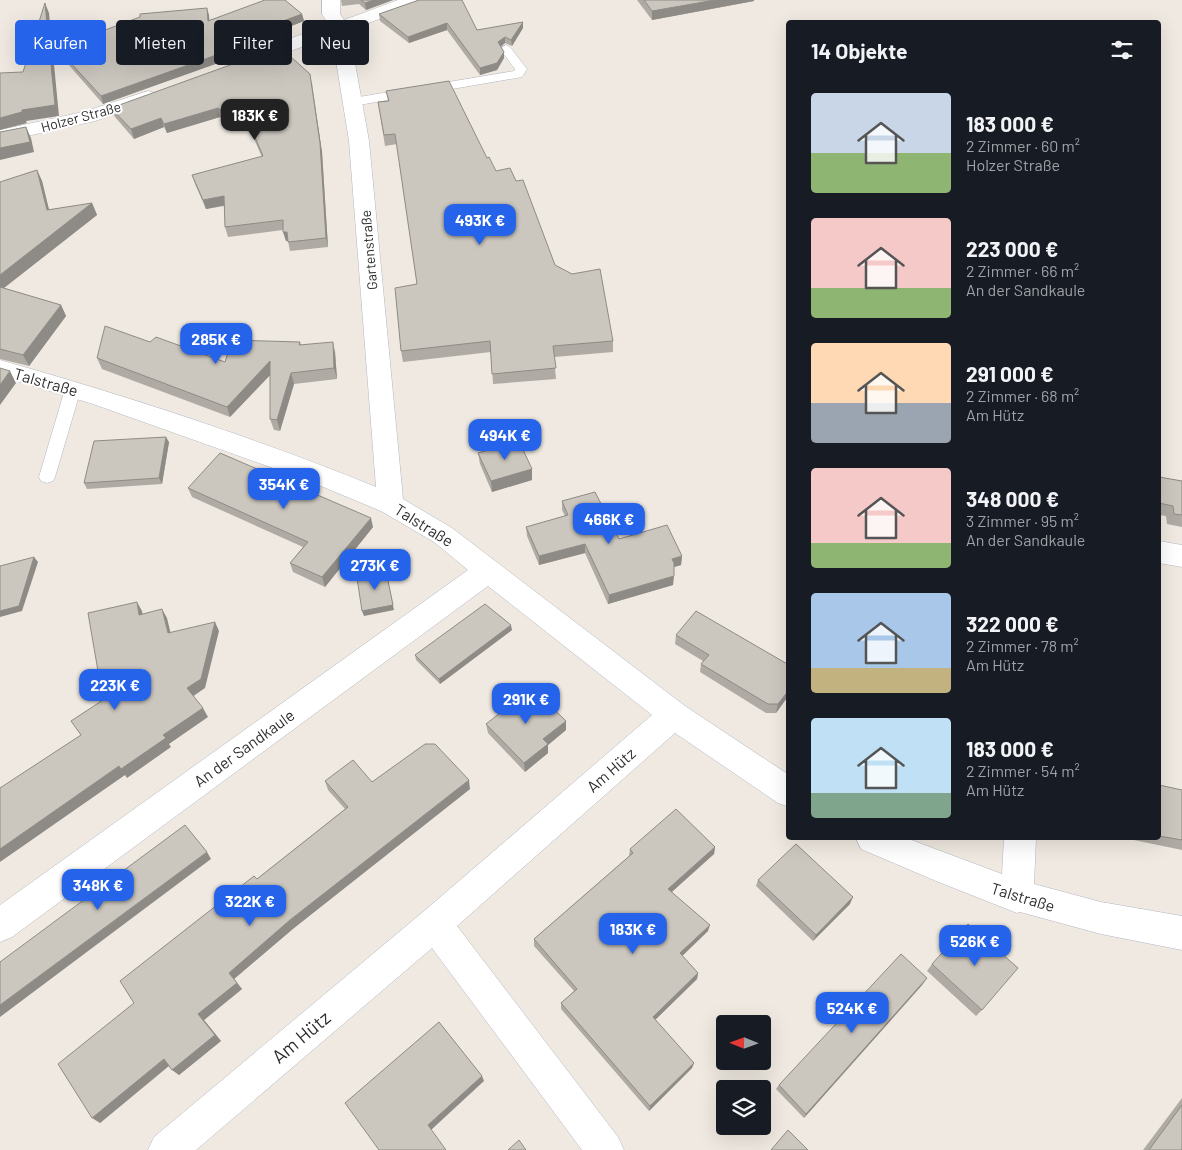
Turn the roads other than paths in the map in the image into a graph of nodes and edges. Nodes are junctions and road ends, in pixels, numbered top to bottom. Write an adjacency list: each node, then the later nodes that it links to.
1 (331, 0): 3 (street, Gartenstraße)
2 (415, 0): 4 (street)
3 (336, 20)
4 (357, 20)
5 (302, 40): 8 (street)
6 (506, 49): 10 (lane)
7 (347, 65): 10 (street, Gartenstraße)
8 (228, 67)
9 (164, 91): 11 (street, Holzer Straße)
10 (354, 102): 15 (street, Gartenstraße)
11 (0, 136)
12 (0, 368): 13 (street, Talstraße)
13 (73, 390): 14 (lane); 15 (street, Talstraße)
14 (46, 477)
15 (390, 504): 18 (street, Talstraße)
16 (1161, 552): 17 (street)
17 (1182, 556)
18 (489, 570): 19 (street, Talstraße); 25 (street, An der Sandkaule)
19 (674, 715): 20 (street, Talstraße); 24 (street, Am Hütz)
20 (786, 791)
21 (876, 840): 23 (street, Talstraße)
22 (1020, 840): 23 (street)
23 (1017, 897): 26 (street, Talstraße)
24 (435, 924): 27 (street, Am Hütz); 28 (street)
25 (0, 925)
26 (1182, 933)
27 (167, 1150)
28 (604, 1150)

